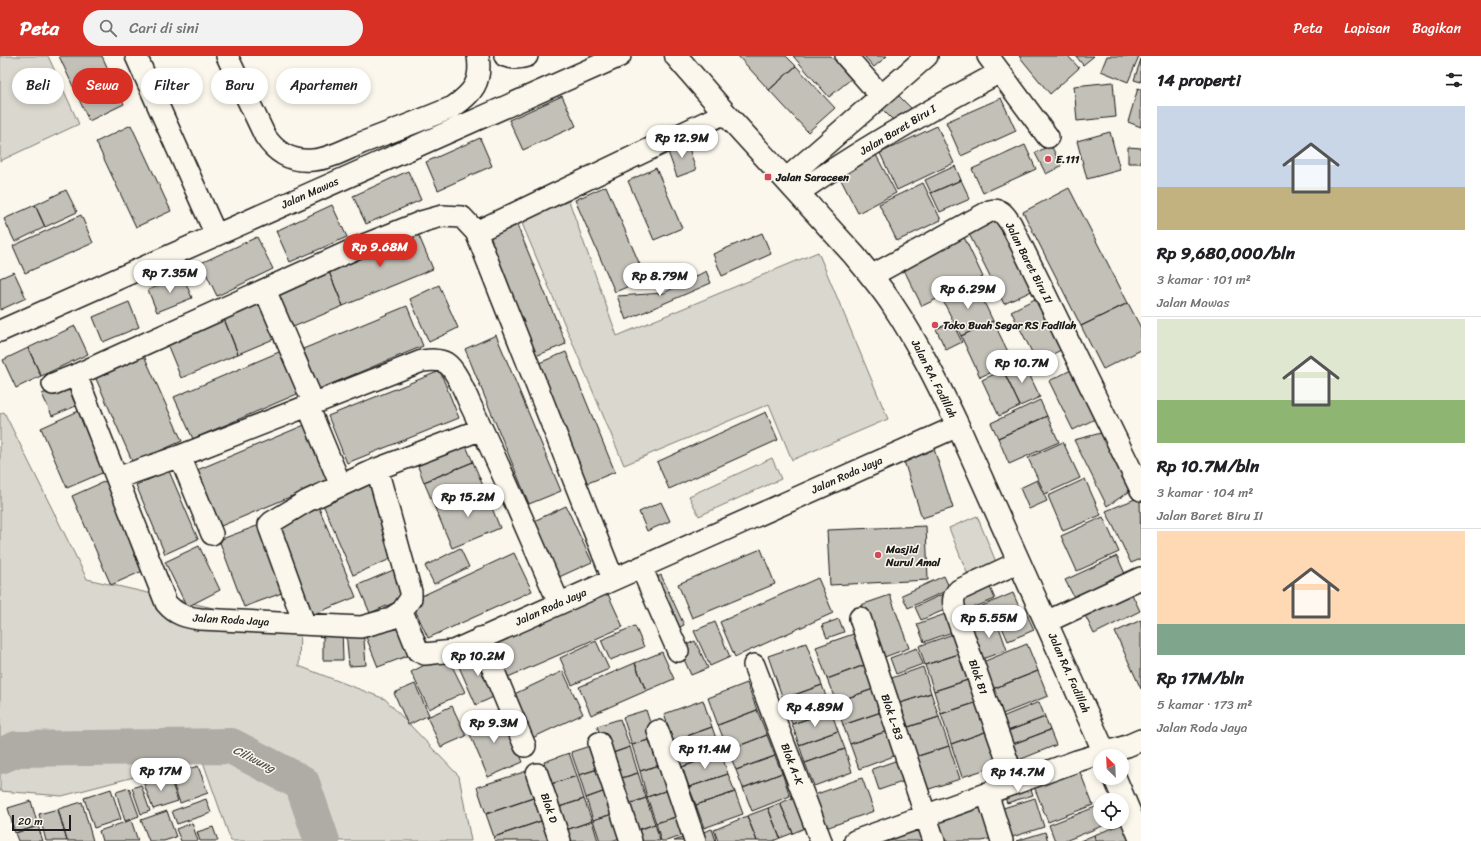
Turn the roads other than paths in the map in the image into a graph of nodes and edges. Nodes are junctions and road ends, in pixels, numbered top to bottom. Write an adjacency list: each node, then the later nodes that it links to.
1 (136, 56): 17 (street)
2 (227, 56): 3 (street)
3 (478, 56)
4 (505, 56): 5 (street)
5 (527, 56)
6 (620, 56): 10 (street, Jalan Mawas)
7 (676, 56): 13 (main road, Jalan RA. Fadillah)
8 (846, 56): 12 (street)
9 (927, 56): 12 (street)
10 (585, 63): 17 (street, Jalan Mawas)
11 (994, 64): 14 (street); 15 (street, Jalan Baret Biru I)
12 (881, 96): 15 (street)
13 (725, 113): 15 (main road, Jalan RA. Fadillah); 16 (street)
14 (1048, 137)
15 (792, 186): 18 (main road, Jalan RA. Fadillah)
16 (476, 232): 19 (street); 35 (street)
17 (216, 235): 20 (street, Jalan Mawas)
18 (871, 276): 24 (main road, Jalan RA. Fadillah); 30 (street, Jalan Baret Biru II)
19 (265, 290): 21 (street); 23 (street)
20 (0, 330)
21 (76, 375): 22 (street); 28 (street, Jalan Roda Jaya)
22 (53, 384)
23 (311, 405): 25 (street); 26 (street); 29 (street)
24 (958, 426): 32 (main road, Jalan RA. Fadillah); 33 (street, Jalan Roda Jaya)
25 (482, 429): 27 (street); 36 (street)
26 (180, 456): 28 (street); 31 (street)
27 (376, 470): 29 (street); 37 (street)
28 (117, 478): 40 (street, Jalan Roda Jaya)
29 (340, 486): 40 (street)
30 (1141, 490)
31 (212, 534)
32 (1019, 562): 39 (main road, Jalan RA. Fadillah); 52 (street, Blok B1)
33 (641, 567): 35 (street, Jalan Roda Jaya); 42 (street)
34 (1141, 578): 39 (street)
35 (613, 579): 36 (street, Jalan Roda Jaya)
36 (559, 603): 41 (street, Jalan Roda Jaya)
37 (402, 611): 40 (street, Jalan Roda Jaya); 41 (street, Jalan Roda Jaya)
38 (860, 618): 55 (street, Blok L-B3)
39 (1046, 622): 48 (main road, Jalan RA. Fadillah)
40 (304, 623)
41 (480, 638): 47 (street)
42 (678, 651)
43 (754, 665): 60 (street, Blok A-K)
44 (658, 731): 59 (street)
45 (1141, 740): 49 (street)
46 (599, 743): 58 (street)
47 (525, 746)
48 (1102, 749)
49 (1119, 749)
50 (1093, 758): 52 (street)
51 (537, 774): 57 (street, Blok D)
52 (1015, 783): 54 (street)
53 (1118, 785): 56 (main road)
54 (987, 793): 55 (street); 63 (street)
55 (925, 816): 61 (street); 62 (street, Blok L-B3)
56 (1141, 840)
57 (560, 841)
58 (631, 841)
59 (695, 841)
60 (821, 841)
61 (854, 841)
62 (934, 841)
63 (1002, 841)

